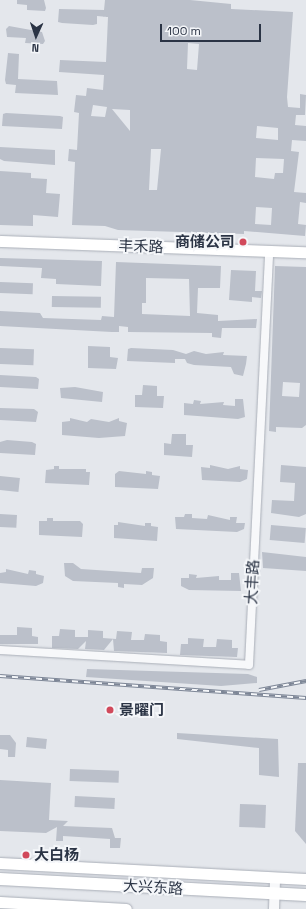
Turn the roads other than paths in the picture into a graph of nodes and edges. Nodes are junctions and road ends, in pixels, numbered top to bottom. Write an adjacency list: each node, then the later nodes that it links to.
1 (0, 241): 2 (main road, 丰禾路)
2 (269, 251): 3 (main road, 丰禾路); 4 (street, 大丰路)
3 (306, 252)
4 (0, 650)
5 (0, 863): 6 (main road)
6 (275, 878): 8 (main road); 11 (street)
7 (0, 879): 11 (main road, 大兴东路)
8 (306, 880)
9 (0, 886): 11 (main road, 大兴东路)
10 (306, 895): 11 (main road, 大兴东路)
11 (274, 900): 12 (main road, 大兴东路)
12 (306, 901)
13 (0, 902): 14 (main road)
14 (126, 909)

